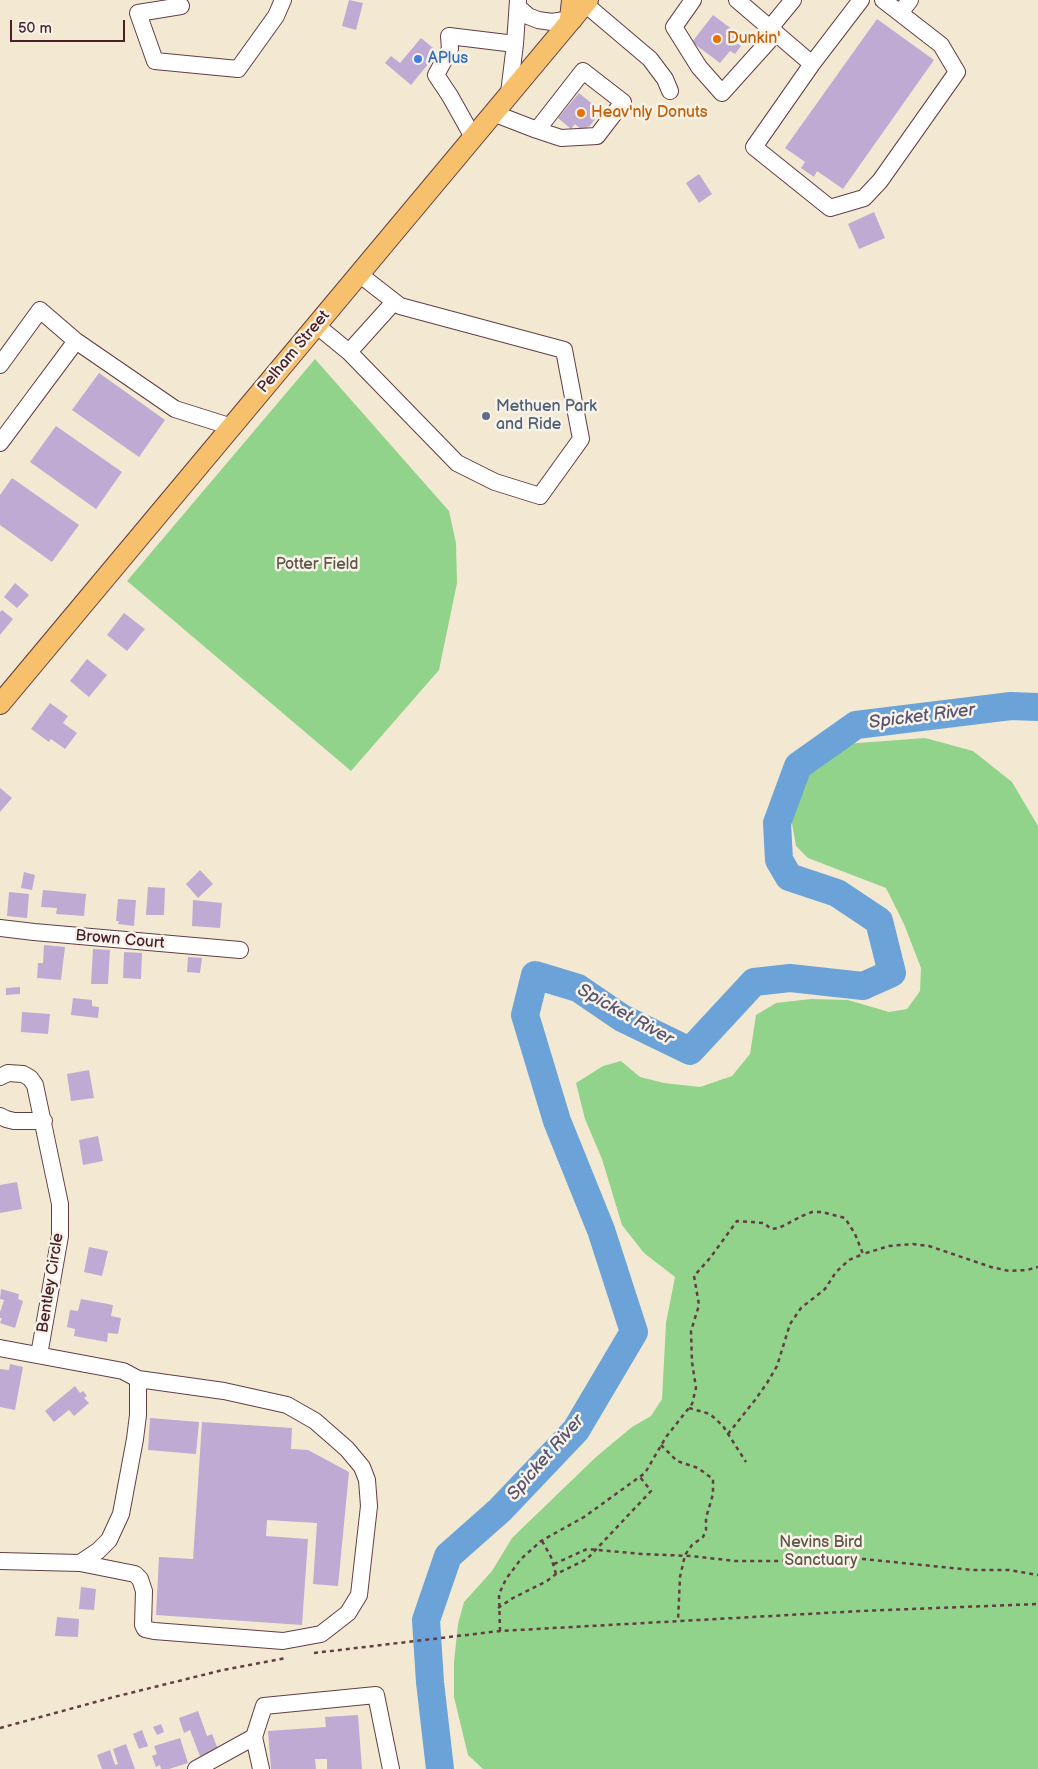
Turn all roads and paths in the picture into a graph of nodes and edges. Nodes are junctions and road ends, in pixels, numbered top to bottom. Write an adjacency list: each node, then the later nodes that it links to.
1 (283, 0): 8 (street)
2 (693, 0): 12 (street)
3 (737, 0): 12 (street)
4 (793, 0): 12 (street)
5 (861, 0): 14 (street)
6 (883, 0): 11 (street)
7 (518, 3): 10 (street); 13 (street)
8 (160, 5): 9 (street)
9 (181, 6)
10 (579, 6): 15 (street); 16 (main road, Pelham Street)
11 (905, 6): 14 (street)
12 (773, 30): 14 (street)
13 (515, 44): 16 (street); 19 (street)
14 (812, 64)
15 (670, 91)
16 (509, 93): 17 (main road, Pelham Street)
17 (493, 113): 18 (street); 19 (main road, Pelham Street)
18 (537, 130): 18 (street)
19 (473, 137): 20 (main road, Pelham Street)
20 (360, 274): 21 (street); 22 (main road, Pelham Street)
21 (394, 302): 24 (street); 24 (street)
22 (316, 325): 24 (street); 26 (main road, Pelham Street)
23 (76, 340): 25 (street); 26 (street); 27 (street)
24 (349, 352)
25 (0, 365)
26 (232, 426): 28 (main road, Pelham Street)
27 (0, 444)
28 (0, 704)
29 (0, 928): 30 (street, Brown Court)
30 (240, 950)
31 (0, 1077): 33 (street, Bentley Circle)
32 (0, 1116): 33 (street)
33 (44, 1121): 37 (street, Bentley Circle)
34 (863, 1254): 35 (path); 39 (path); 40 (path)
35 (1038, 1267)
36 (0, 1348): 37 (street)
37 (39, 1356): 38 (street)
38 (138, 1379): 48 (street); 48 (street)
39 (689, 1408): 40 (path); 41 (path)
40 (728, 1434): 42 (path)
41 (661, 1445): 43 (path); 46 (path)
42 (746, 1462)
43 (640, 1476): 44 (path); 45 (path)
44 (542, 1541): 49 (path); 53 (path)
45 (597, 1550): 46 (path); 49 (path); 50 (path)
46 (685, 1555): 51 (path); 54 (path)
47 (0, 1561): 48 (street)
48 (80, 1563)
49 (554, 1564): 50 (path)
50 (556, 1574): 53 (path)
51 (1038, 1575)
52 (1038, 1604): 54 (path)
53 (498, 1608): 55 (path)
54 (678, 1621): 55 (path)
55 (500, 1631): 56 (path)
56 (310, 1653)
57 (290, 1657): 58 (path)
58 (0, 1728)
59 (254, 1738): 60 (street); 61 (street); 62 (street)
60 (197, 1769)
61 (261, 1769)
62 (391, 1769)

